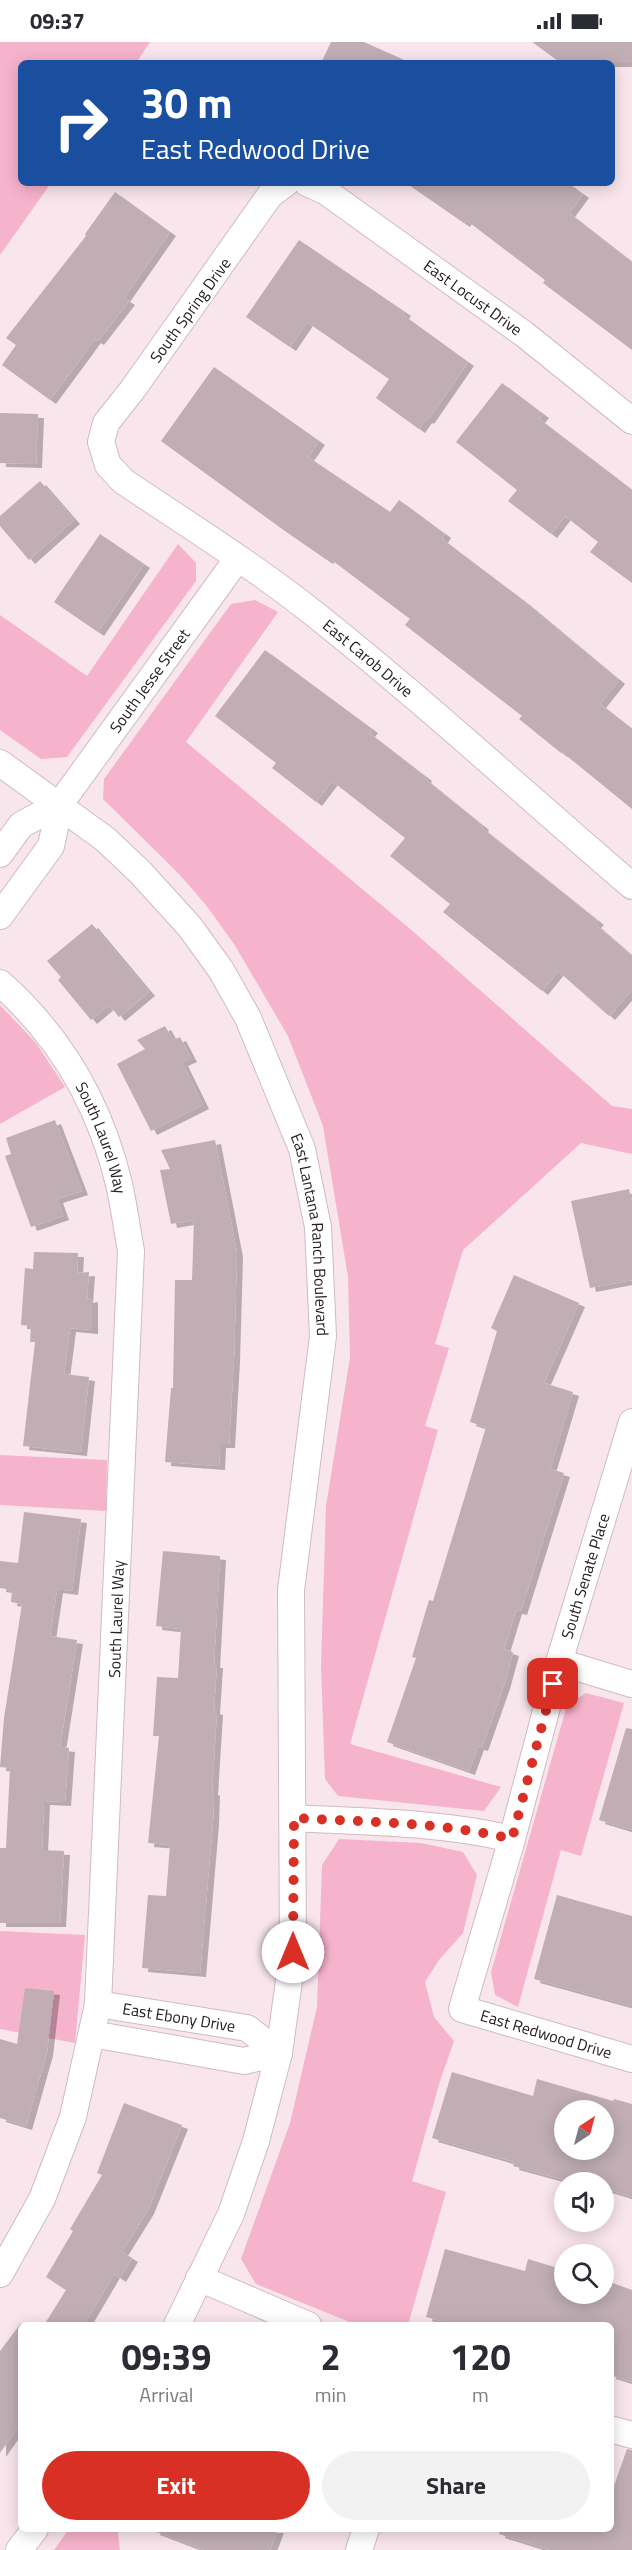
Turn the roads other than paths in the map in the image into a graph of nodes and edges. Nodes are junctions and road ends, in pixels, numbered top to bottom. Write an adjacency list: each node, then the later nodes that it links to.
1 (282, 186): 4 (street, South Spring Drive)
2 (313, 186): 3 (street, East Locust Drive)
3 (632, 421)
4 (101, 442): 5 (street, East Carob Drive)
5 (238, 558): 7 (street, South Jesse Street); 9 (street, East Carob Drive)
6 (0, 763): 7 (street, East Lantana Ranch Boulevard)
7 (60, 804): 8 (street, South Jesse Street); 10 (street, South Jesse Street); 15 (street, East Lantana Ranch Boulevard)
8 (0, 854)
9 (632, 886)
10 (0, 916)
11 (0, 983): 17 (street, South Laurel Way)
12 (632, 1422): 13 (street, South Senate Place)
13 (559, 1662): 14 (street); 16 (street, South Senate Place)
14 (632, 1684)
15 (294, 1818): 16 (street); 20 (street, East Lantana Ranch Boulevard)
16 (512, 1839): 18 (street, South Senate Place)
17 (98, 2004): 19 (street, South Laurel Way); 20 (street, East Ebony Drive)
18 (462, 2009): 21 (street, East Redwood Drive)
19 (92, 2034): 20 (street, East Ebony Drive); 22 (street, South Laurel Way)
20 (279, 2053): 23 (street, East Lantana Ranch Boulevard)
21 (632, 2059)
22 (0, 2274)
23 (199, 2278): 24 (street, East Lantana Ranch Boulevard); 25 (street)
24 (178, 2322)
25 (301, 2322)
26 (614, 2430): 27 (street)
27 (632, 2435)
28 (33, 2532): 30 (street)
29 (365, 2532): 31 (street)
30 (19, 2550)
31 (359, 2550)

